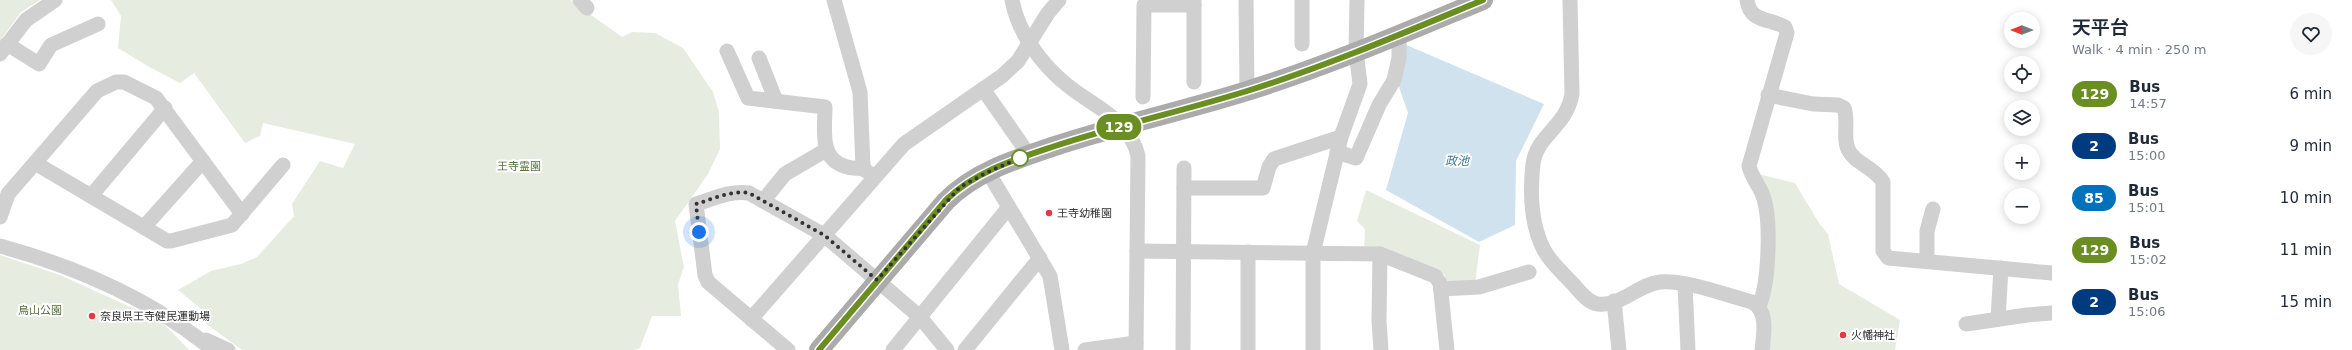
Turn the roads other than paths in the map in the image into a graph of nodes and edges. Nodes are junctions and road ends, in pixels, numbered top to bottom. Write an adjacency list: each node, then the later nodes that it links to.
1 (55, 0): 16 (street)
2 (834, 0): 36 (street)
3 (1012, 0): 14 (street)
4 (1059, 0): 14 (street)
5 (1246, 0): 22 (street)
6 (1302, 0): 15 (street)
7 (1357, 0): 18 (street)
8 (1483, 0): 13 (main road)
9 (1570, 0): 61 (street)
10 (1747, 0): 23 (street)
11 (1194, 2): 20 (street); 24 (street)
12 (98, 24): 16 (street)
13 (1398, 35): 18 (main road); 30 (street)
14 (1030, 43): 21 (street); 27 (street)
15 (1302, 44)
16 (3, 49)
17 (727, 51): 25 (street)
18 (1356, 51): 22 (main road); 28 (street)
19 (759, 58): 25 (street)
20 (1194, 82)
21 (983, 89): 31 (street); 36 (street)
22 (1247, 91): 27 (main road)
23 (1768, 95): 54 (street); 62 (street)
24 (1143, 97)
25 (776, 101): 29 (street)
26 (165, 108): 32 (street); 33 (street); 39 (street)
27 (1122, 126): 31 (main road); 48 (street)
28 (1341, 137): 30 (street); 38 (street)
29 (826, 150): 36 (street); 40 (street)
30 (1337, 152): 51 (street)
31 (1029, 155): 37 (main road)
32 (203, 161): 43 (street); 45 (street)
33 (35, 163): 39 (street); 44 (street)
34 (283, 165): 43 (street)
35 (1184, 168): 38 (street)
36 (868, 172): 46 (street)
37 (988, 172): 41 (street); 58 (main road)
38 (1184, 188): 49 (street)
39 (91, 196): 45 (street)
40 (763, 201): 46 (street); 65 (street)
41 (1009, 207): 53 (street); 64 (street)
42 (1933, 209): 54 (street)
43 (242, 214): 45 (street)
44 (0, 217)
45 (144, 227)
46 (824, 235): 58 (street); 65 (street)
47 (0, 246): 68 (street)
48 (1138, 251): 49 (street); 69 (street)
49 (1183, 251): 50 (street); 79 (street)
50 (1248, 252): 51 (street); 80 (street)
51 (1313, 253): 52 (street); 81 (street)
52 (1380, 254): 60 (street); 82 (street)
53 (1040, 258): 76 (street); 77 (street)
54 (1926, 261): 55 (street)
55 (2001, 268): 57 (street); 66 (street)
56 (1529, 272): 60 (street)
57 (2052, 274)
58 (877, 280): 64 (street); 73 (main road)
59 (1685, 285): 61 (street); 62 (street); 85 (street)
60 (1441, 289): 83 (street)
61 (1614, 301): 84 (street)
62 (1759, 306): 86 (street)
63 (2052, 313): 66 (street)
64 (920, 316): 74 (street); 75 (street)
65 (752, 319): 72 (street)
66 (1998, 319): 67 (street)
67 (1966, 324)
68 (203, 344): 70 (street); 71 (street)
69 (1136, 347): 78 (street)
70 (214, 350)
71 (228, 350)
72 (788, 350)
73 (819, 350)
74 (893, 350)
75 (947, 350)
76 (965, 350)
77 (1062, 350)
78 (1085, 350)
79 (1183, 350)
80 (1248, 350)
81 (1313, 350)
82 (1381, 350)
83 (1448, 350)
84 (1619, 350)
85 (1688, 350)
86 (1762, 350)

